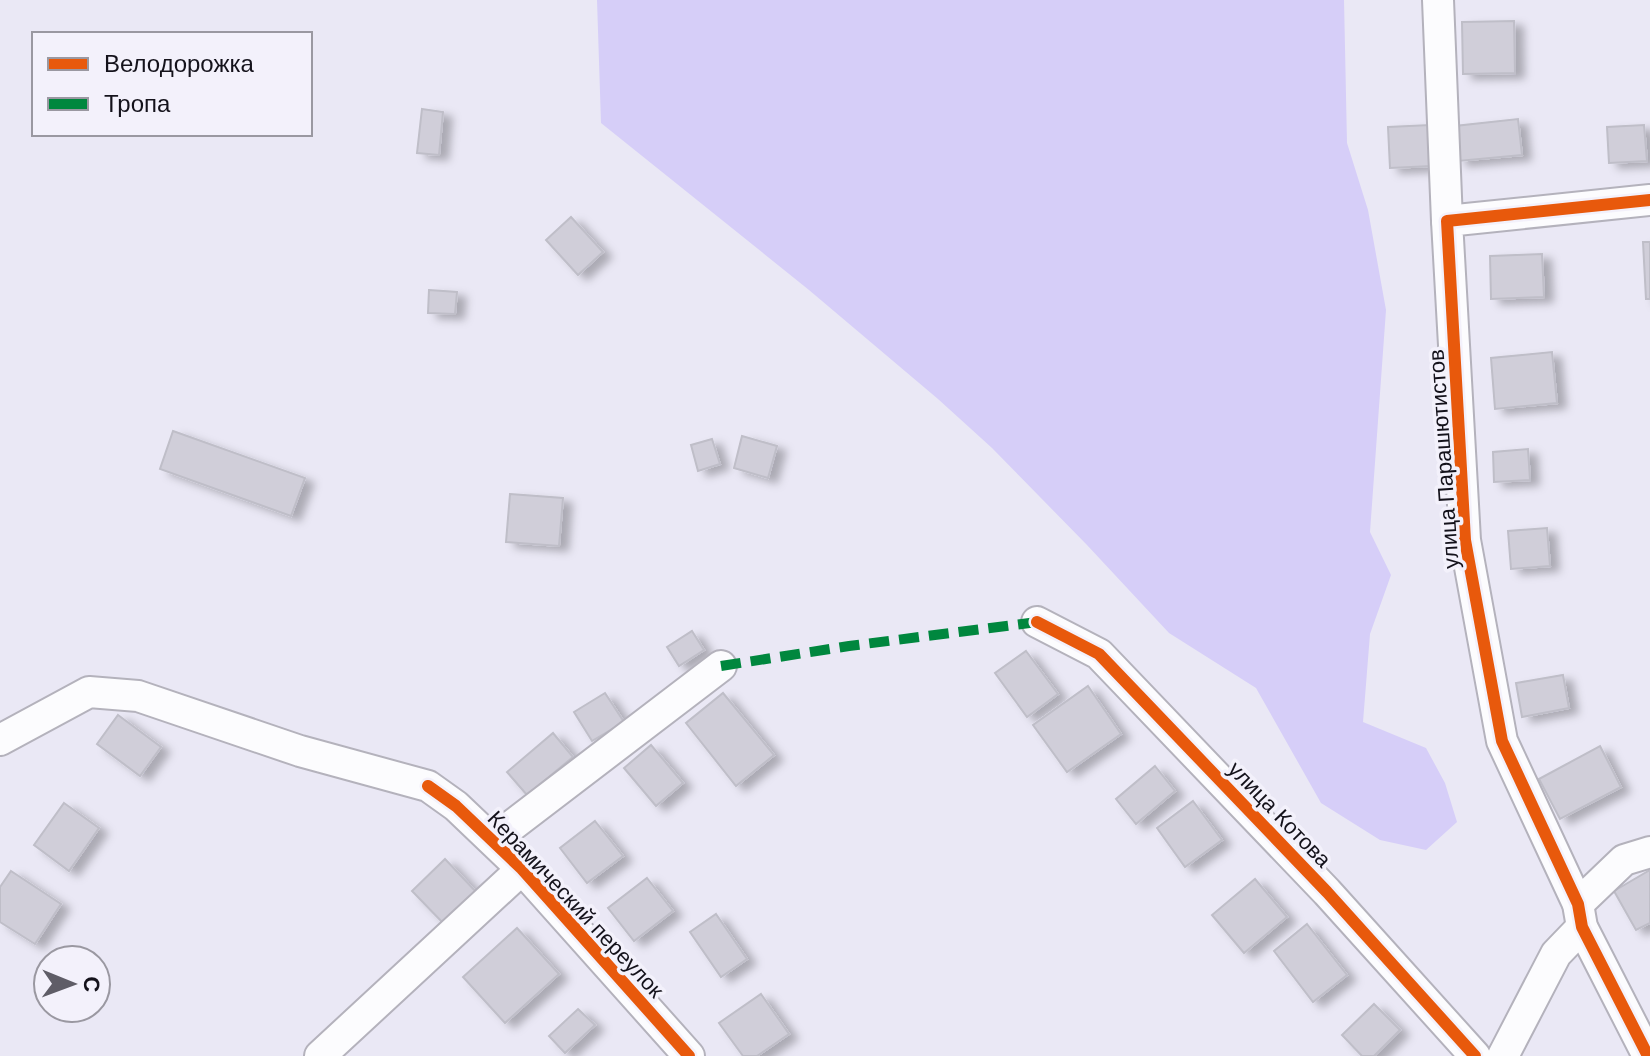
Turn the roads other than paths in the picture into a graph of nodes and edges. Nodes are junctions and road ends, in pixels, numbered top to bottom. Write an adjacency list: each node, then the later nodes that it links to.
1 (1438, 0): 3 (street, улица Парашютистов)
2 (1650, 200): 3 (street)
3 (1447, 221): 10 (street, улица Парашютистов)
4 (1037, 622): 13 (street, улица Котова)
5 (721, 666): 7 (street)
6 (0, 740): 7 (street, Керамический переулок)
7 (493, 840): 9 (street, Керамический переулок)
8 (1650, 852): 10 (street)
9 (522, 869): 11 (street); 12 (street, Керамический переулок)
10 (1580, 916): 14 (street); 15 (street, улица Парашютистов)
11 (320, 1056)
12 (689, 1056)
13 (1475, 1056)
14 (1503, 1056)
15 (1648, 1056)

